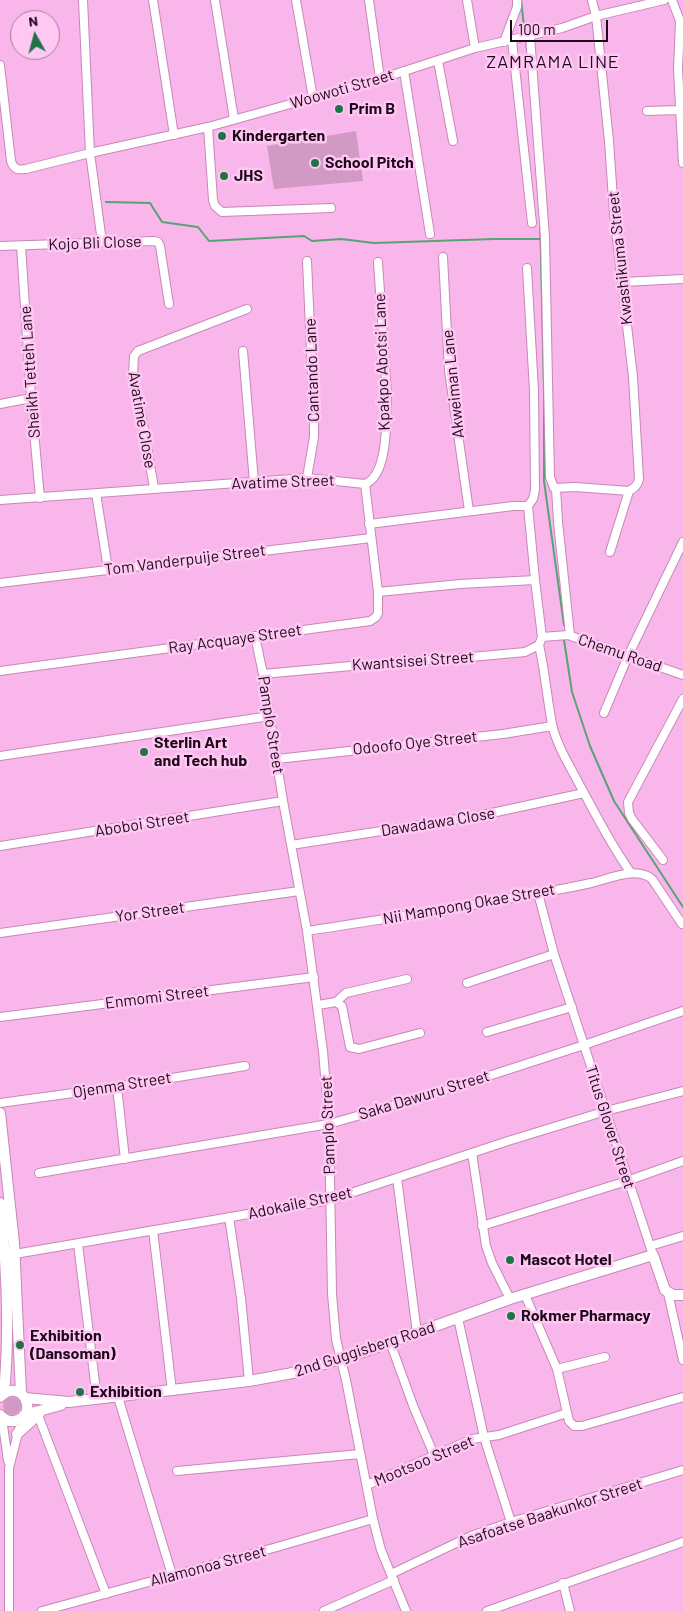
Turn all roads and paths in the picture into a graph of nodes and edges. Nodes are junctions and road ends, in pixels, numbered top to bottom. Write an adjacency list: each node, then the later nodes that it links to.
1 (83, 0): 25 (street)
2 (153, 0): 23 (street)
3 (215, 0): 21 (street)
4 (296, 0): 18 (street)
5 (370, 0): 17 (street)
6 (467, 0): 13 (street)
7 (516, 0): 12 (street)
8 (592, 0): 11 (street, Kwashikuma Street)
9 (664, 0): 11 (street, Woowoti Street)
10 (672, 0): 19 (street)
11 (596, 16): 12 (street, Woowoti Street); 38 (street, Kwashikuma Street)
12 (518, 38): 13 (street, Woowoti Street); 28 (street); 48 (street)
13 (475, 48): 14 (street, Woowoti Street)
14 (438, 61): 16 (street, Woowoti Street); 24 (street)
15 (0, 65): 25 (street, Woowoti Street)
16 (404, 71): 17 (street, Woowoti Street); 29 (street)
17 (380, 79): 18 (street, Woowoti Street)
18 (313, 98): 21 (street, Woowoti Street)
19 (680, 110): 20 (street); 26 (street)
20 (647, 112)
21 (234, 119): 22 (street, Woowoti Street)
22 (208, 127): 23 (street, Woowoti Street); 27 (street)
23 (174, 135): 25 (street, Woowoti Street)
24 (453, 141)
25 (90, 153): 30 (street)
26 (683, 163)
27 (331, 208)
28 (532, 223)
29 (430, 234)
30 (102, 242): 32 (street, Kojo Bli Close); 39 (street, Kojo Bli Close)
31 (0, 246): 32 (street, Kojo Bli Close)
32 (21, 246): 42 (street, Sheikh Tetteh Lane)
33 (443, 256): 54 (street, Akweiman Lane)
34 (307, 261): 44 (street, Cantando Lane)
35 (378, 262): 46 (street, Kpakpo Abotsi Lane)
36 (527, 268): 53 (street)
37 (683, 278): 38 (street)
38 (623, 282): 49 (street, Kwashikuma Street)
39 (169, 304)
40 (247, 308): 47 (street, Avatime Close)
41 (243, 351): 45 (street)
42 (31, 398): 43 (street); 51 (street, Sheikh Tetteh Lane)
43 (0, 404)
44 (307, 478): 45 (street, Avatime Street); 46 (street, Avatime Street)
45 (254, 482): 47 (street, Avatime Street)
46 (365, 484): 55 (street)
47 (154, 488): 50 (street, Avatime Street)
48 (556, 488): 49 (street); 63 (street)
49 (626, 491): 58 (street, Kwashikuma Street)
50 (96, 493): 51 (street, Avatime Street); 59 (street)
51 (40, 498): 52 (street, Avatime Street)
52 (0, 500)
53 (528, 506): 54 (street); 60 (street)
54 (469, 511): 55 (street)
55 (369, 524): 56 (street, Ray Acquaye Street)
56 (370, 538): 59 (street, Tom Vanderpuije Street); 62 (street, Ray Acquaye Street)
57 (683, 542): 67 (street)
58 (610, 552)
59 (108, 569): 61 (street, Tom Vanderpuije Street)
60 (535, 580): 62 (street); 66 (street)
61 (0, 583)
62 (378, 592): 64 (street, Ray Acquaye Street)
63 (569, 635): 65 (street, Chemu Road); 67 (street, Chemu Road)
64 (255, 636): 68 (street, Ray Acquaye Street); 69 (street, Pamplo Street)
65 (556, 636): 66 (street, Kwantsisei Street)
66 (541, 641): 69 (street, Kwantsisei Street); 74 (street)
67 (628, 656): 70 (street, Chemu Road); 72 (street)
68 (0, 671)
69 (263, 674): 73 (street, Pamplo Street)
70 (683, 675)
71 (683, 699): 81 (street)
72 (604, 713)
73 (270, 716): 75 (street); 76 (street, Pamplo Street)
74 (552, 726): 76 (street, Odoofo Oye Street); 77 (street)
75 (0, 756)
76 (277, 759): 78 (street, Pamplo Street)
77 (584, 793): 79 (street, Dawadawa Close); 82 (street)
78 (283, 801): 79 (street, Pamplo Street); 80 (street, Aboboi Street)
79 (291, 845): 83 (street, Pamplo Street)
80 (0, 846)
81 (663, 860)
82 (630, 873): 84 (street, Nii Mampong Okae Street); 85 (street)
83 (299, 891): 86 (street, Pamplo Street); 87 (street, Yor Street)
84 (538, 893): 86 (street, Nii Mampong Okae Street); 88 (street, Titus Glover Street)
85 (682, 924)
86 (307, 931): 89 (street, Pamplo Street)
87 (0, 933)
88 (554, 954): 91 (street); 94 (street, Titus Glover Street)
89 (314, 977): 93 (street, Pamplo Street); 96 (street, Enmomi Street)
90 (407, 979): 92 (street)
91 (468, 983)
92 (336, 1002): 93 (street); 98 (street)
93 (318, 1005): 106 (street, Pamplo Street)
94 (572, 1008): 97 (street); 99 (street, Titus Glover Street)
95 (683, 1010): 99 (street, Saka Dawuru Street)
96 (0, 1017)
97 (487, 1032)
98 (420, 1033)
99 (584, 1045): 104 (street, Titus Glover Street); 106 (street, Saka Dawuru Street)
100 (245, 1066): 101 (street, Ojenma Street)
101 (117, 1087): 103 (street, Ojenma Street); 108 (street)
102 (683, 1091): 104 (street, Adokaile Street)
103 (0, 1103)
104 (606, 1111): 107 (street, Adokaile Street); 112 (street, Titus Glover Street)
105 (0, 1113): 122 (main road)
106 (329, 1124): 108 (street, Saka Dawuru Street); 113 (street, Pamplo Street)
107 (472, 1153): 111 (street, Adokaile Street); 116 (street)
108 (125, 1159): 110 (street, Saka Dawuru Street)
109 (683, 1161): 112 (street)
110 (39, 1173)
111 (397, 1178): 113 (street, Adokaile Street); 128 (street)
112 (628, 1181): 116 (street); 121 (street, Titus Glover Street)
113 (330, 1200): 115 (street, Adokaile Street); 131 (street, Pamplo Street)
114 (0, 1203): 117 (main road)
115 (229, 1217): 118 (street, Adokaile Street); 135 (street)
116 (482, 1226): 126 (street)
117 (1, 1228): 137 (main road)
118 (153, 1230): 120 (street, Adokaile Street); 136 (street)
119 (683, 1236): 121 (street)
120 (78, 1244): 122 (street, Adokaile Street); 141 (street)
121 (651, 1250): 123 (main road, Titus Glover Street); 124 (main road, 2nd Guggisberg Road)
122 (14, 1254): 134 (main road)
123 (668, 1293): 125 (main road); 132 (street, Titus Glover Street)
124 (525, 1295): 126 (main road, 2nd Guggisberg Road); 133 (street)
125 (683, 1295)
126 (510, 1300): 127 (main road, 2nd Guggisberg Road)
127 (458, 1318): 128 (main road, 2nd Guggisberg Road); 150 (street)
128 (417, 1333): 129 (main road, 2nd Guggisberg Road)
129 (390, 1342): 131 (main road, 2nd Guggisberg Road); 152 (street)
130 (605, 1357): 133 (street)
131 (340, 1359): 135 (main road, 2nd Guggisberg Road); 151 (street, Pamplo Street)
132 (683, 1360)
133 (557, 1370): 145 (street)
134 (20, 1378): 138 (main road); 142 (main road)
135 (249, 1381): 136 (main road, 2nd Guggisberg Road)
136 (172, 1391): 140 (main road, 2nd Guggisberg Road)
137 (2, 1395): 138 (main road, 2nd Guggisberg Road)
138 (23, 1396): 142 (main road, 2nd Guggisberg Road); 148 (main road)
139 (683, 1396): 145 (street)
140 (118, 1397): 141 (main road, 2nd Guggisberg Road); 161 (street)
141 (97, 1399): 143 (main road, 2nd Guggisberg Road)
142 (39, 1401): 143 (main road, 2nd Guggisberg Road)
143 (69, 1402): 144 (main road, 2nd Guggisberg Road)
144 (50, 1408): 146 (main road); 148 (main road, 2nd Guggisberg Road)
145 (567, 1413): 150 (street, Mootsoo Street)
146 (38, 1415): 149 (main road); 164 (street)
147 (1, 1416): 148 (main road, 2nd Guggisberg Road); 153 (street)
148 (23, 1416): 149 (street)
149 (18, 1434): 153 (street)
150 (484, 1437): 152 (street, Mootsoo Street); 158 (street)
151 (360, 1454): 155 (street); 156 (street, Pamplo Street)
152 (434, 1455): 156 (street, Mootsoo Street)
153 (9, 1468): 160 (street)
154 (683, 1470): 158 (street, Asafoatse Baakunkor Street)
155 (177, 1471)
156 (367, 1485): 157 (street, Pamplo Street)
157 (373, 1519): 161 (street, Allamonoa Street); 162 (street, Pamplo Street)
158 (510, 1522): 162 (street, Asafoatse Baakunkor Street)
159 (683, 1542): 163 (street)
160 (4, 1549): 165 (street)
161 (172, 1575): 164 (street, Allamonoa Street)
162 (392, 1577): 167 (street, Asafoatse Baakunkor Street); 168 (street, Pamplo Street)
163 (563, 1583): 169 (street); 170 (street)
164 (106, 1594): 166 (street, Allamonoa Street)
165 (9, 1611)
166 (42, 1611)
167 (324, 1611)
168 (406, 1611)
169 (487, 1611)
170 (570, 1611)

